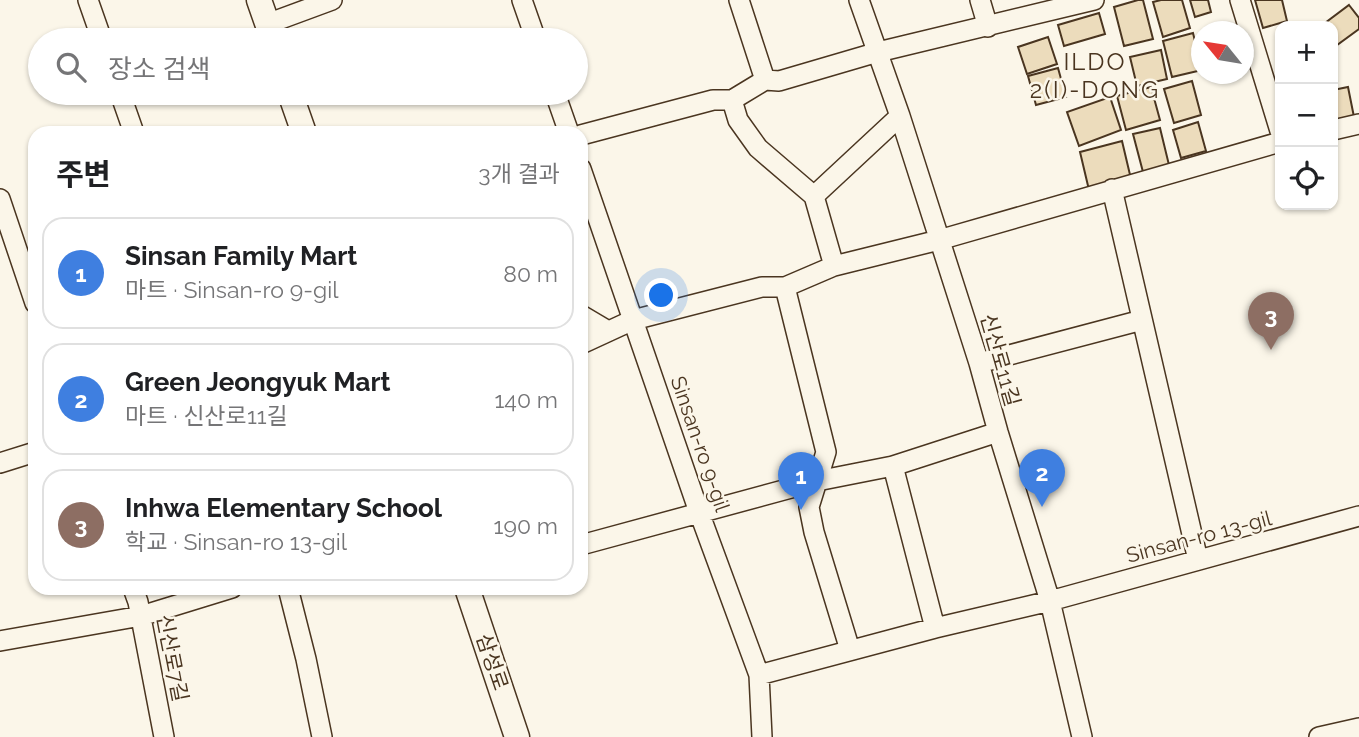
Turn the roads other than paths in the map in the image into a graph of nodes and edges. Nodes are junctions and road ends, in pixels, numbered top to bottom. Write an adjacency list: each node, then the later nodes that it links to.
1 (88, 0): 11 (street)
2 (259, 0): 12 (street)
3 (332, 0): 13 (street)
4 (522, 0): 14 (street)
5 (739, 0): 16 (street)
6 (859, 0): 15 (street, 신산로11길)
7 (980, 0): 10 (street)
8 (1094, 0): 10 (street)
9 (1240, 0): 21 (street)
10 (988, 27): 15 (street)
11 (98, 28)
12 (269, 28)
13 (278, 28)
14 (532, 28)
15 (878, 52): 16 (street); 22 (street, 신산로11길)
16 (765, 80): 17 (street)
17 (732, 100): 28 (street); 32 (street)
18 (124, 105): 24 (street)
19 (294, 105): 25 (street)
20 (559, 105): 26 (street)
21 (1275, 115)
22 (900, 116): 32 (street); 34 (street, 신산로11길)
23 (1359, 124): 27 (street)
24 (132, 126)
25 (302, 126)
26 (567, 126)
27 (1338, 129)
28 (588, 133)
29 (1275, 143): 31 (street)
30 (588, 189): 39 (street, Sinsan-ro 9-gil)
31 (1112, 189): 34 (street); 40 (street)
32 (814, 196): 35 (street)
33 (0, 199): 36 (street)
34 (939, 240): 35 (street); 43 (street, 신산로11길)
35 (834, 266): 37 (street)
36 (28, 282)
37 (785, 288): 39 (street); 48 (street)
38 (588, 318): 41 (street)
39 (633, 320): 41 (street); 49 (street, Sinsan-ro 9-gil)
40 (1142, 320): 43 (street); 52 (street)
41 (608, 331): 42 (street)
42 (588, 341)
43 (979, 363): 44 (street, 신산로11길)
44 (998, 432): 47 (street); 57 (street, 신산로11길)
45 (28, 454): 46 (street)
46 (0, 463)
47 (893, 466): 48 (street); 59 (street)
48 (817, 481): 49 (street); 61 (street)
49 (699, 512): 51 (street); 62 (street, Sinsan-ro 9-gil)
50 (1359, 516): 52 (street, Sinsan-ro 13-gil)
51 (588, 543)
52 (1198, 561): 57 (street, Sinsan-ro 13-gil)
53 (135, 595): 58 (street, 신산로7길)
54 (209, 595): 58 (street)
55 (290, 595): 65 (street)
56 (469, 595): 66 (street, 삼성로)
57 (1050, 601): 59 (street, Sinsan-ro 13-gil); 68 (street, 신산로11길)
58 (141, 616): 60 (street); 64 (street, 신산로7길)
59 (935, 628): 61 (street, Sinsan-ro 13-gil)
60 (0, 642)
61 (850, 650): 62 (street, Sinsan-ro 13-gil)
62 (759, 675): 67 (street, Sinsan-ro 9-gil)
63 (1359, 728): 69 (street)
64 (164, 737)
65 (322, 737)
66 (517, 737)
67 (762, 737)
68 (1082, 737)
69 (1319, 737)

